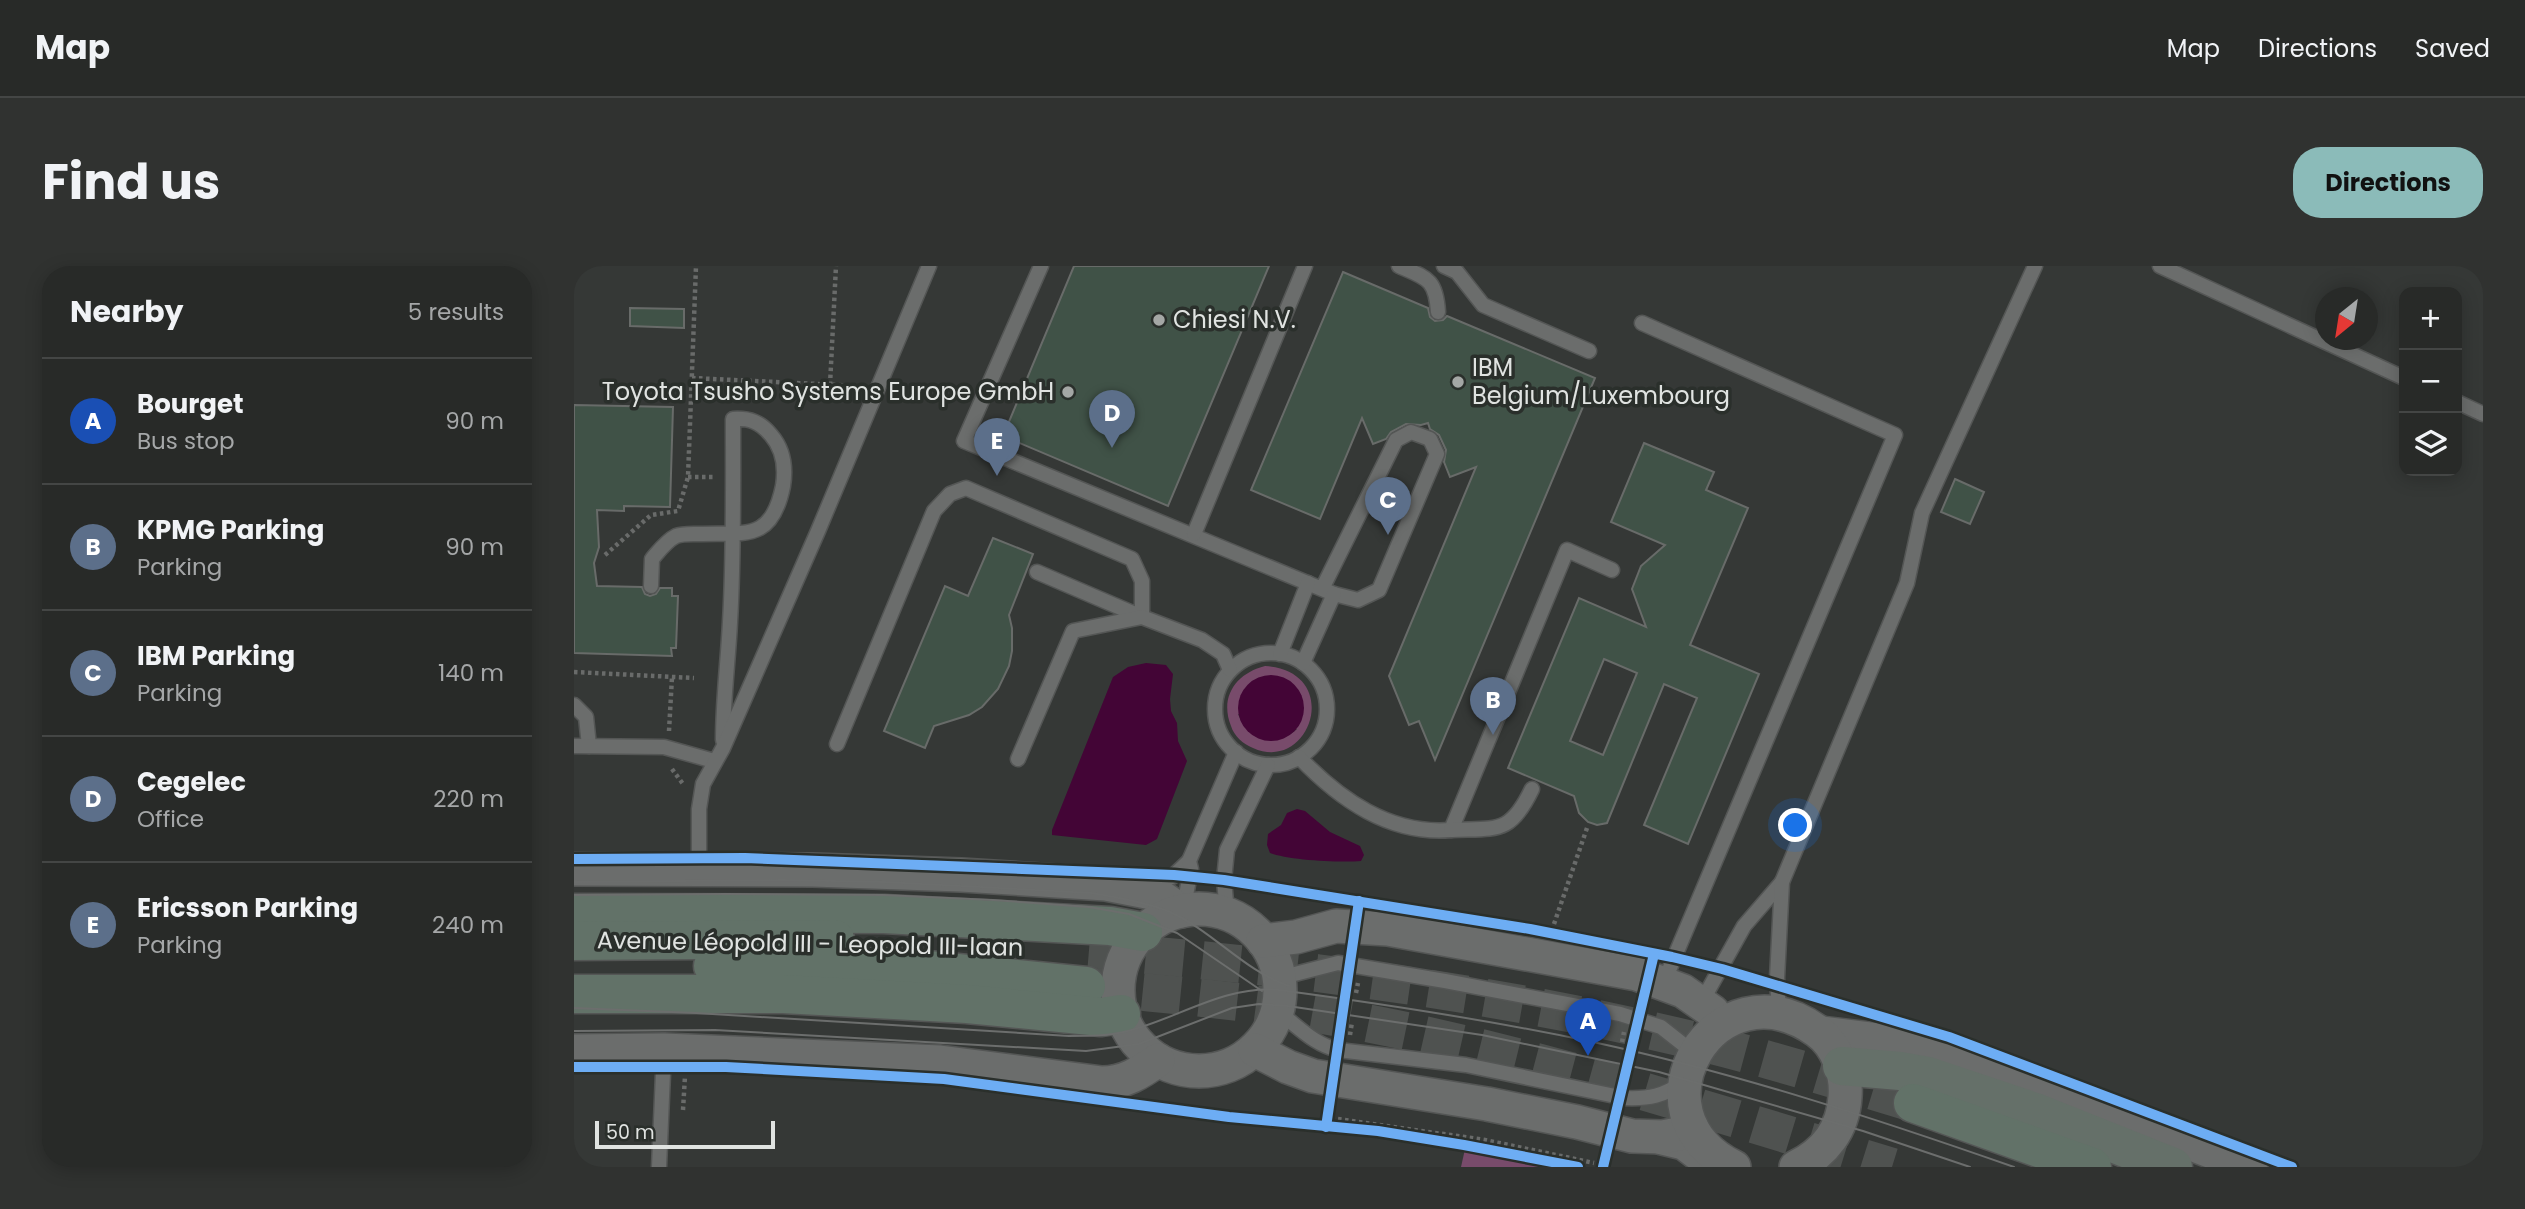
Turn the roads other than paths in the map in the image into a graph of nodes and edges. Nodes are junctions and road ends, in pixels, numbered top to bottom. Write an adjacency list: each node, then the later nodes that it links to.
1 (929, 266): 29 (lane)
2 (1041, 266): 15 (lane)
3 (1305, 266): 15 (lane)
4 (1399, 266): 8 (lane)
5 (1444, 266): 10 (lane)
6 (2035, 266): 38 (lane)
7 (2160, 266): 11 (lane)
8 (1438, 312)
9 (1643, 323): 48 (lane)
10 (1589, 351)
11 (2399, 376)
12 (2462, 404): 13 (lane)
13 (2483, 414)
14 (732, 534): 14 (lane); 19 (lane); 29 (lane)
15 (1194, 534): 18 (lane)
16 (1612, 570): 34 (lane)
17 (1037, 572): 21 (lane)
18 (1308, 583): 20 (lane); 22 (lane)
19 (651, 586)
20 (1328, 591): 20 (lane); 23 (lane)
21 (1142, 617): 24 (lane); 26 (lane); 31 (lane)
22 (1280, 654): 23 (lane); 24 (lane)
23 (1303, 663): 30 (lane)
24 (1230, 670): 28 (lane)
25 (574, 705): 27 (lane)
26 (837, 744)
27 (581, 746): 29 (lane)
28 (1236, 752): 32 (lane); 35 (lane)
29 (718, 754): 37 (lane)
30 (1299, 757): 32 (lane); 34 (lane)
31 (1018, 759)
32 (1268, 765): 42 (lane)
33 (1532, 789): 34 (lane)
34 (1451, 830)
35 (1189, 861): 39 (lane); 40 (lane)
36 (574, 869): 37 (street)
37 (699, 869): 39 (street)
38 (1782, 883): 51 (lane); 53 (lane)
39 (1138, 889): 40 (street)
40 (1182, 911): 42 (street); 43 (street)
41 (574, 913): 43 (highway)
42 (1227, 913): 45 (street)
43 (1143, 932): 52 (street)
44 (574, 941): 46 (highway, Avenue Léopold III - Leopold III-laan)
45 (1263, 942): 47 (street); 48 (street)
46 (574, 967)
47 (1279, 978): 50 (street); 61 (lane)
48 (1664, 982): 53 (street)
49 (574, 993): 52 (highway)
50 (1277, 1011): 55 (street); 59 (lane)
51 (1779, 1013): 53 (street); 54 (street)
52 (1121, 1014): 57 (street)
53 (1710, 1014): 61 (street)
54 (1821, 1033): 60 (street); 70 (street)
55 (1255, 1050): 57 (street); 59 (street)
56 (574, 1051): 58 (street)
57 (1158, 1060): 58 (street)
58 (672, 1062): 67 (lane)
59 (1336, 1065): 61 (lane); 64 (street)
60 (1842, 1066): 66 (street); 69 (main road)
61 (1689, 1067): 63 (street)
62 (1913, 1104): 68 (highway)
63 (1692, 1128): 64 (street); 65 (street)
64 (1622, 1134): 65 (lane)
65 (1717, 1164)
66 (1809, 1165)
67 (659, 1167)
68 (2092, 1167)
69 (2173, 1167)
70 (2251, 1167)

